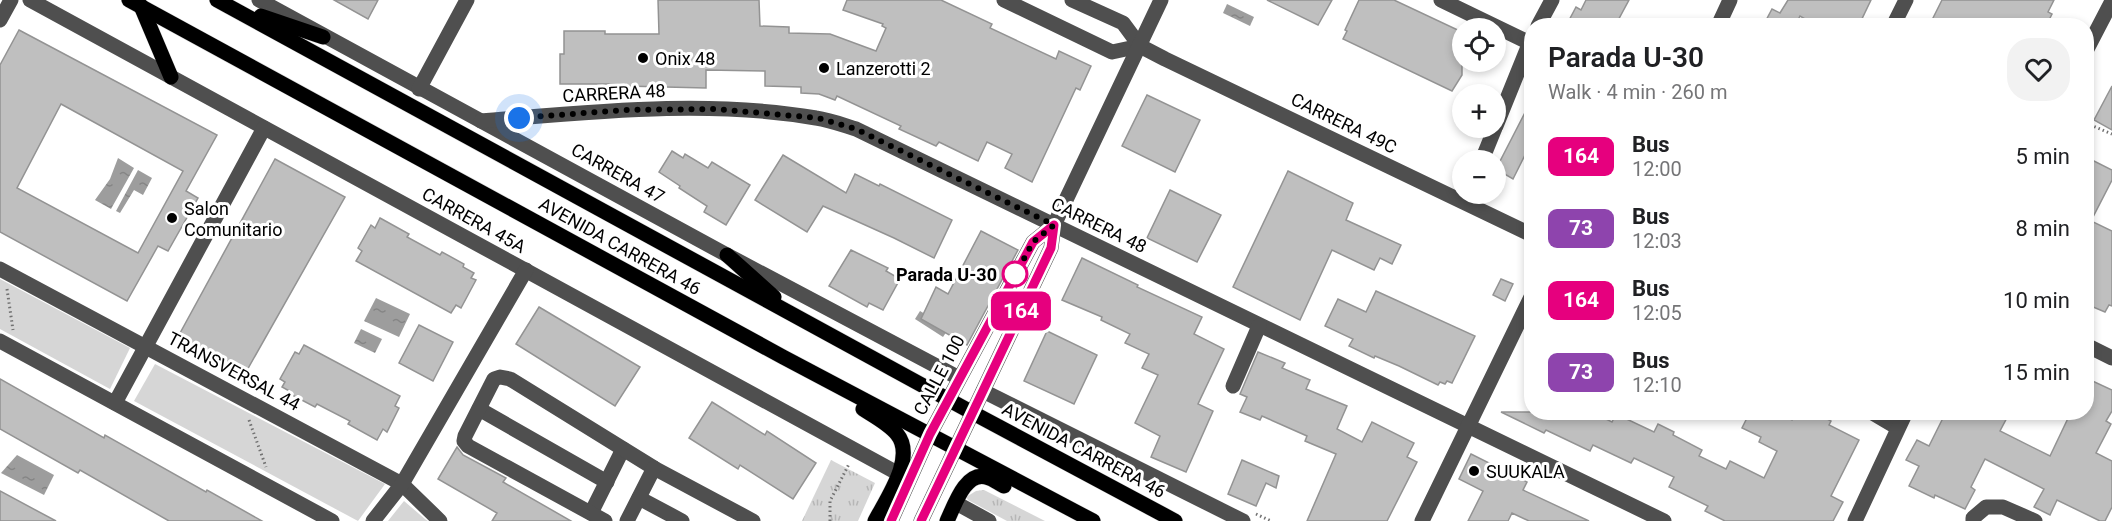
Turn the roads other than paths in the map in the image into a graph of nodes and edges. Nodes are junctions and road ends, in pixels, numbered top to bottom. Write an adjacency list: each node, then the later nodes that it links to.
1 (11, 0): 18 (street)
2 (30, 0): 24 (street, CARRERA 45A)
3 (259, 0): 20 (street, CARRERA 47)
4 (467, 0): 25 (street)
5 (1004, 0): 22 (street)
6 (1072, 0): 22 (street, CARRERA 49C)
7 (1161, 0): 22 (street, CALLE 100)
8 (1442, 0): 21 (street)
9 (1552, 0): 15 (street)
10 (1730, 0): 16 (street)
11 (1906, 0): 17 (street)
12 (2112, 0): 19 (street)
13 (221, 2): 20 (main road); 37 (main road, AVENIDA CARRERA 46)
14 (135, 3): 24 (main road); 42 (main road, AVENIDA CARRERA 46)
15 (1542, 18)
16 (1722, 18)
17 (1897, 18)
18 (0, 20)
19 (2094, 35)
20 (324, 37): 25 (street, CARRERA 47)
21 (1524, 38)
22 (1140, 46): 29 (street, CARRERA 49C); 31 (street, CALLE 100)
23 (1524, 56): 26 (street)
24 (171, 77): 28 (street, CARRERA 45A)
25 (419, 89): 27 (street, CARRERA 47)
26 (1506, 100)
27 (481, 121): 31 (street, CARRERA 48); 33 (street, CARRERA 47)
28 (264, 128): 35 (street, CARRERA 45A); 40 (street)
29 (1452, 191)
30 (1478, 204): 32 (street, CARRERA 49C)
31 (1054, 225): 38 (street, CARRERA 48); 44 (street, CALLE 100); 46 (street, CALLE 100)
32 (1524, 230)
33 (728, 255): 37 (main road); 44 (street, CARRERA 47)
34 (0, 269): 40 (street, TRANSVERSAL 44)
35 (526, 270): 59 (street, CARRERA 45A); 61 (street)
36 (1524, 312): 53 (street)
37 (794, 315): 47 (main road, AVENIDA CARRERA 46)
38 (1259, 326): 45 (street); 53 (street, CARRERA 48)
39 (3, 334): 48 (street)
40 (146, 346): 48 (street); 61 (street, TRANSVERSAL 44)
41 (2094, 349): 43 (street)
42 (783, 357): 55 (main road, AVENIDA CARRERA 46); 59 (main road)
43 (2112, 358)
44 (960, 378): 47 (street, CALLE 100)
45 (1233, 386)
46 (983, 391): 50 (street, CALLE 100); 80 (street)
47 (948, 399): 50 (main road, AVENIDA CARRERA 46); 55 (street, CALLE 100)
48 (115, 403): 65 (street)
49 (479, 409): 57 (street); 60 (street); 64 (street)
50 (973, 413): 56 (street, CALLE 100); 79 (main road, AVENIDA CARRERA 46)
51 (1884, 420): 54 (street)
52 (1902, 420): 54 (street)
53 (1467, 426): 81 (street); 82 (street, CARRERA 48)
54 (1898, 428): 83 (street)
55 (930, 434): 56 (main road, AVENIDA CARRERA 46); 73 (street, CALLE 100)
56 (954, 448): 74 (street, CALLE 100); 78 (main road, AVENIDA CARRERA 46)
57 (623, 449): 58 (street); 60 (street)
58 (654, 468): 62 (street); 71 (street)
59 (898, 474): 72 (main road)
60 (607, 482): 64 (street)
61 (402, 484): 66 (street); 67 (street, TRANSVERSAL 44)
62 (639, 498): 69 (street); 70 (street)
63 (956, 503): 75 (main road); 76 (street); 77 (main road)
64 (591, 513): 68 (street)
65 (332, 521)
66 (373, 521)
67 (441, 521)
68 (605, 521)
69 (627, 521)
70 (682, 521)
71 (753, 521)
72 (875, 521)
73 (891, 521)
74 (921, 521)
75 (947, 521)
76 (989, 521)
77 (1071, 521)
78 (1094, 521)
79 (1175, 521)
80 (1243, 521)
81 (1422, 521)
82 (1665, 521)
83 (1855, 521)
84 (1973, 521): 85 (street)
85 (2035, 521)

